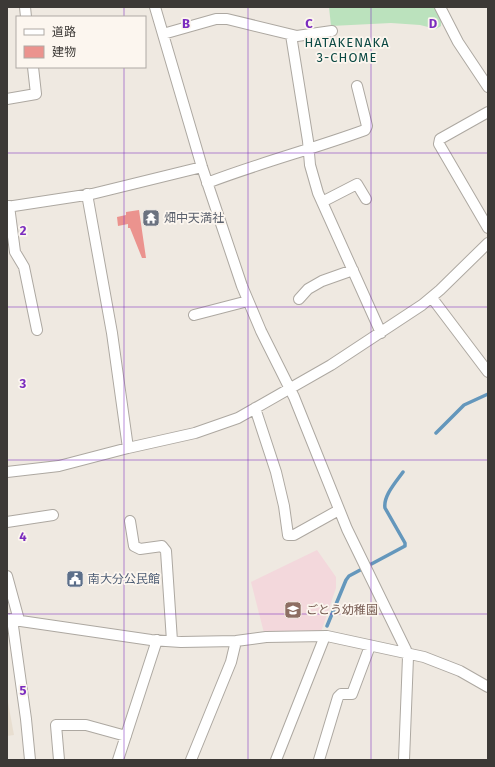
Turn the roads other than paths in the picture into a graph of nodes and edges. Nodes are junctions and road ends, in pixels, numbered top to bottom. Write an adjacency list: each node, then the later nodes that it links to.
1 (155, 7): 4 (street)
2 (440, 7): 8 (street)
3 (332, 31): 5 (street)
4 (164, 34): 5 (street); 12 (street)
5 (291, 35): 11 (street)
6 (33, 68): 9 (street)
7 (357, 86): 11 (street)
8 (488, 87)
9 (7, 98)
10 (488, 112): 18 (street)
11 (308, 149): 13 (street); 16 (street)
12 (202, 167): 13 (street); 14 (street)
13 (207, 183): 23 (street)
14 (87, 194): 17 (street); 30 (street)
15 (366, 199): 16 (street)
16 (322, 202): 20 (street)
17 (8, 207): 25 (street)
18 (488, 228)
19 (488, 243): 21 (street)
20 (353, 270): 22 (street); 26 (street)
21 (432, 298): 26 (street); 27 (street)
22 (299, 299)
23 (248, 301): 24 (street); 28 (street)
24 (194, 315)
25 (37, 330)
26 (381, 333): 28 (street)
27 (488, 372)
28 (288, 388): 29 (street); 32 (street)
29 (255, 408): 30 (street); 32 (street)
30 (128, 448): 31 (street)
31 (7, 472)
32 (339, 510): 43 (street)
33 (52, 515): 35 (street)
34 (130, 521): 40 (street)
35 (7, 522)
36 (7, 576): 37 (street)
37 (12, 619): 39 (street); 46 (street)
38 (325, 636): 41 (street); 42 (street); 50 (street)
39 (157, 640): 40 (street); 45 (street)
40 (172, 641): 41 (street)
41 (236, 641): 49 (street)
42 (370, 646): 43 (street); 51 (street)
43 (407, 654): 44 (street); 52 (street)
44 (488, 687)
45 (126, 736): 47 (street); 48 (street)
46 (30, 760)
47 (59, 760)
48 (118, 760)
49 (191, 760)
50 (276, 760)
51 (318, 760)
52 (404, 760)

